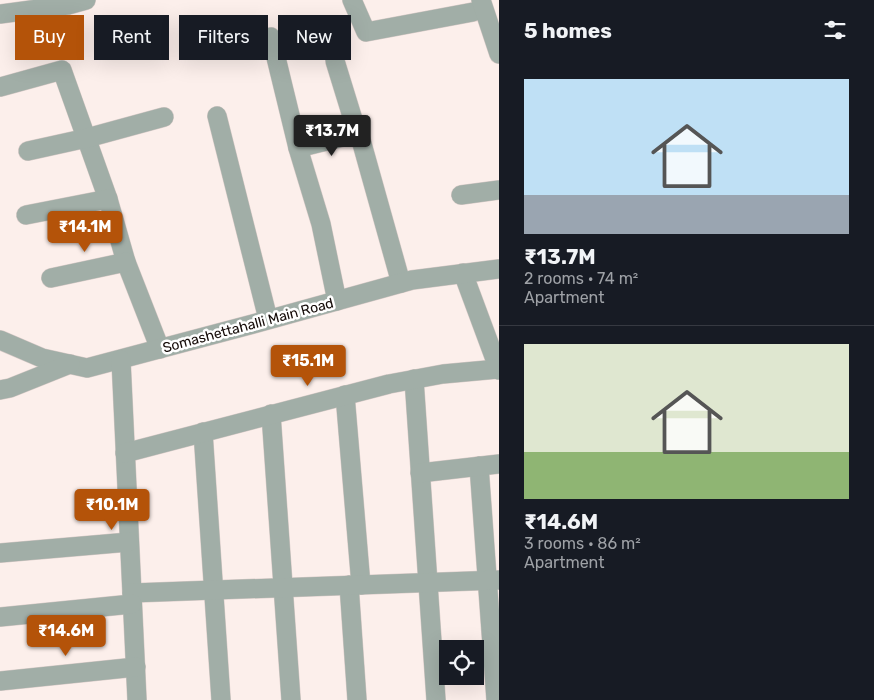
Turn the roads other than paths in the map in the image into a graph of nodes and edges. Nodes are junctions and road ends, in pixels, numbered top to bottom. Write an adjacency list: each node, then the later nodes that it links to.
1 (86, 0): 4 (street)
2 (352, 0): 3 (street)
3 (477, 6): 6 (street)
4 (0, 14)
5 (271, 37): 13 (street)
6 (499, 54)
7 (335, 60): 11 (street)
8 (0, 87): 12 (street)
9 (217, 116): 25 (street)
10 (164, 118): 12 (street)
11 (359, 133): 13 (street); 23 (street)
12 (87, 138): 14 (street); 17 (street)
13 (298, 148): 24 (street)
14 (28, 151)
15 (499, 190): 16 (street)
16 (461, 195)
17 (108, 199): 18 (street); 19 (street)
18 (26, 215)
19 (126, 262): 22 (street); 27 (street)
20 (499, 269): 21 (street, Somashettahalli Main Road)
21 (463, 273): 23 (street, Somashettahalli Main Road); 29 (street)
22 (51, 278)
23 (401, 283): 24 (street, Somashettahalli Main Road)
24 (337, 301): 25 (street, Somashettahalli Main Road)
25 (268, 319): 27 (street, Somashettahalli Main Road)
26 (0, 340): 30 (street, Somashettahalli Main Road)
27 (160, 349): 28 (street, Somashettahalli Main Road)
28 (121, 360): 30 (street, Somashettahalli Main Road); 36 (street)
29 (498, 363): 31 (street)
30 (70, 364): 32 (street)
31 (414, 379): 33 (street); 39 (street)
32 (0, 390)
33 (345, 395): 34 (street); 44 (street)
34 (271, 414): 35 (street); 45 (street)
35 (203, 432): 36 (street); 46 (street)
36 (125, 453): 40 (street)
37 (499, 464): 38 (street)
38 (479, 466): 39 (street); 42 (street)
39 (420, 473): 43 (street)
40 (129, 542): 41 (street); 47 (street)
41 (0, 553)
42 (493, 580): 43 (street); 56 (street)
43 (428, 582): 44 (street); 55 (street)
44 (355, 585): 45 (street); 54 (street)
45 (283, 588): 46 (street); 53 (street)
46 (214, 590): 47 (street); 52 (street)
47 (132, 598): 48 (street); 49 (street)
48 (0, 617)
49 (136, 667): 50 (street); 51 (street)
50 (0, 681)
51 (138, 700)
52 (221, 700)
53 (291, 700)
54 (357, 700)
55 (436, 700)
56 (496, 700)

